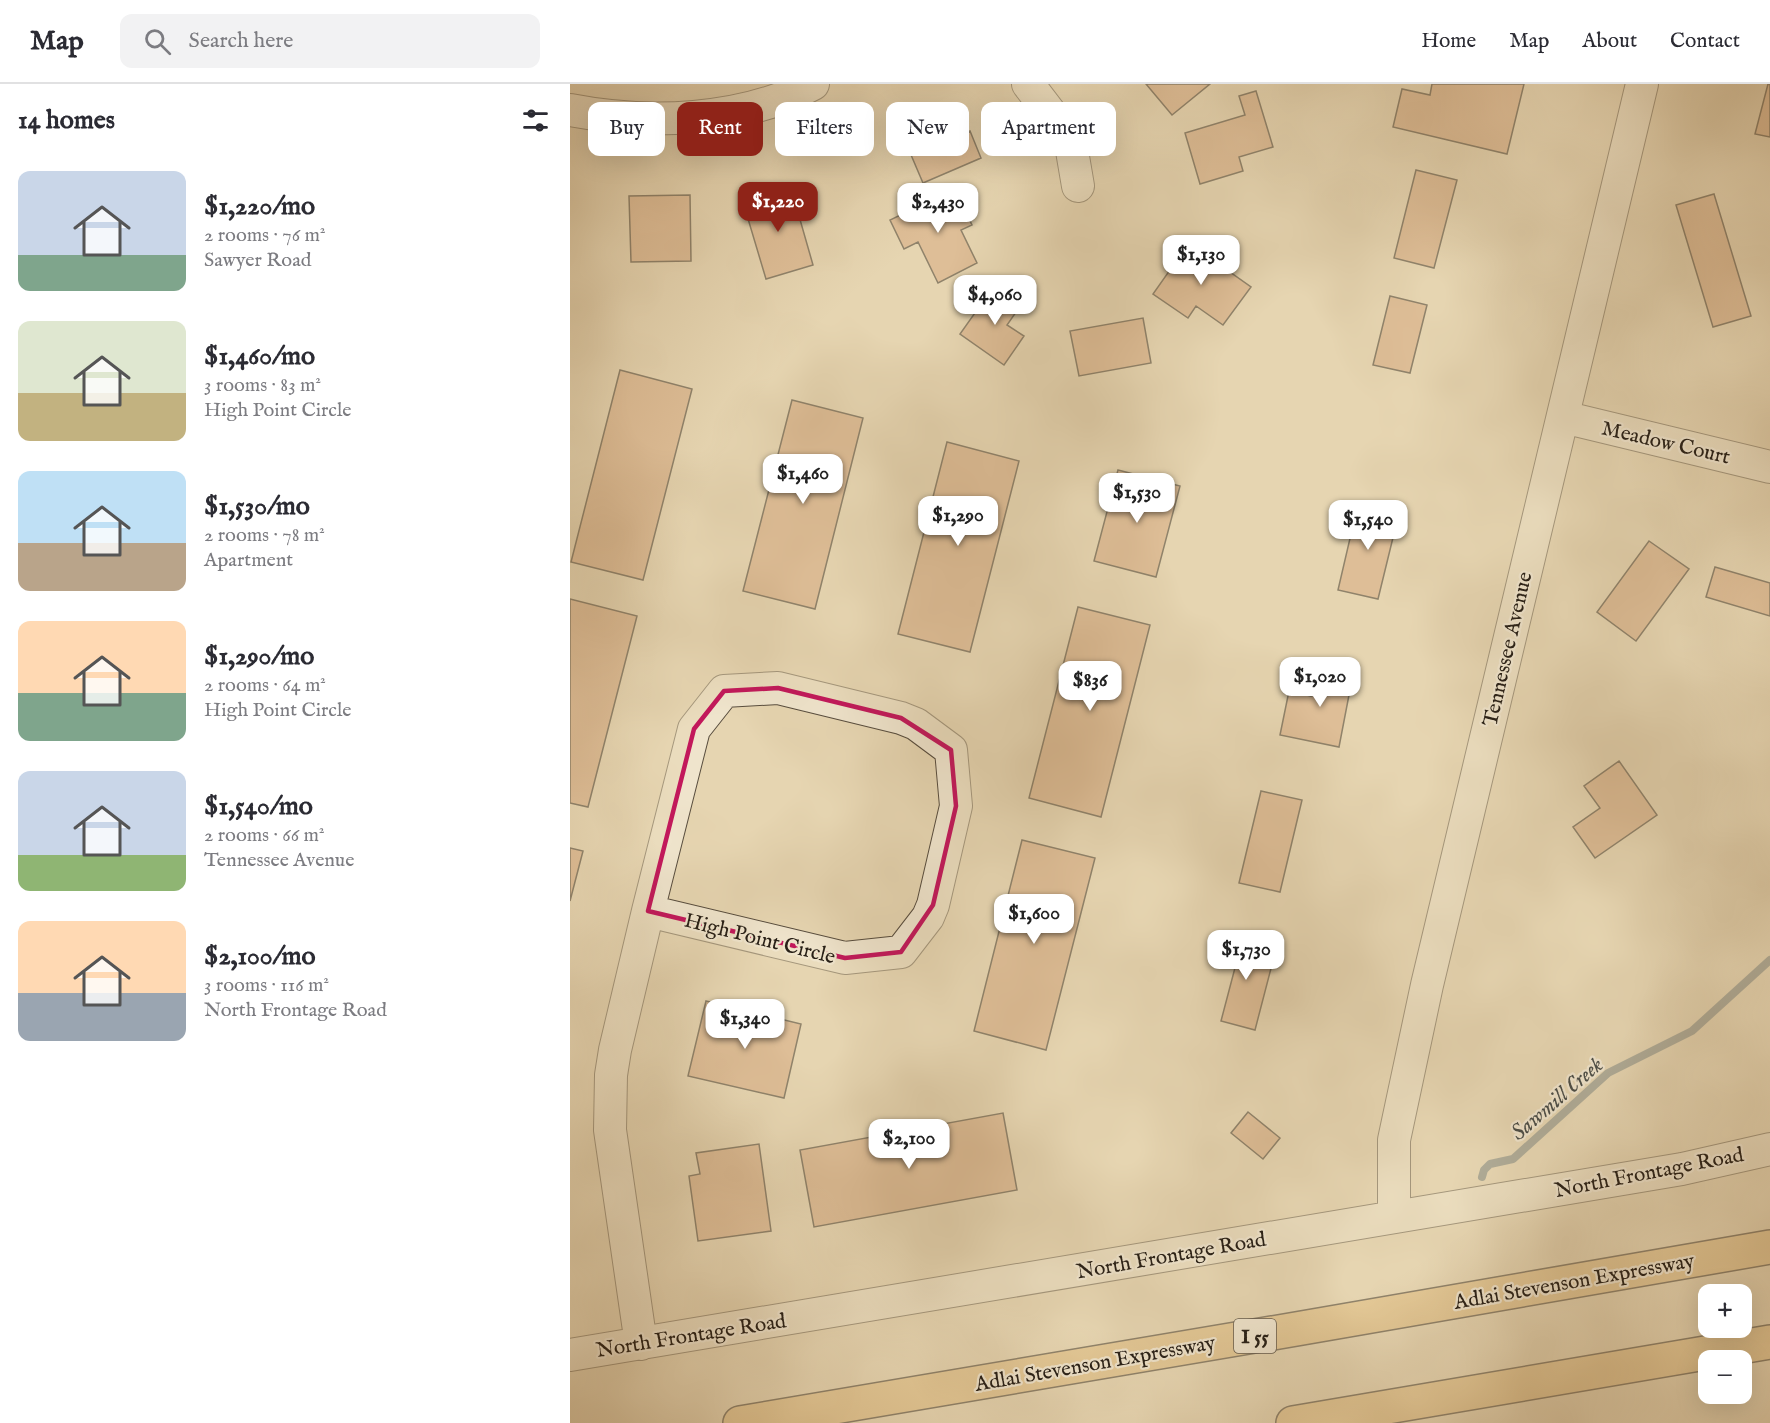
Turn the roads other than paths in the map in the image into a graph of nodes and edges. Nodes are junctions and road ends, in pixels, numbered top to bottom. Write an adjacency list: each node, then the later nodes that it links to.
1 (813, 84): 4 (street)
2 (1028, 84): 5 (street)
3 (1642, 84): 6 (street, Tennessee Avenue)
4 (570, 110)
5 (1078, 186)
6 (1563, 417): 7 (street, Meadow Court); 10 (street, Tennessee Avenue)
7 (1770, 467)
8 (648, 911): 8 (street, High Point Circle); 13 (street, High Point Circle)
9 (1770, 1149): 10 (street, North Frontage Road)
10 (1394, 1217): 13 (street, North Frontage Road)
11 (1770, 1247): 15 (highway, Adlai Stevenson Expressway / I 55)
12 (1770, 1342): 16 (highway)
13 (641, 1344): 14 (street, North Frontage Road)
14 (570, 1355)
15 (740, 1423)
16 (1293, 1423)

